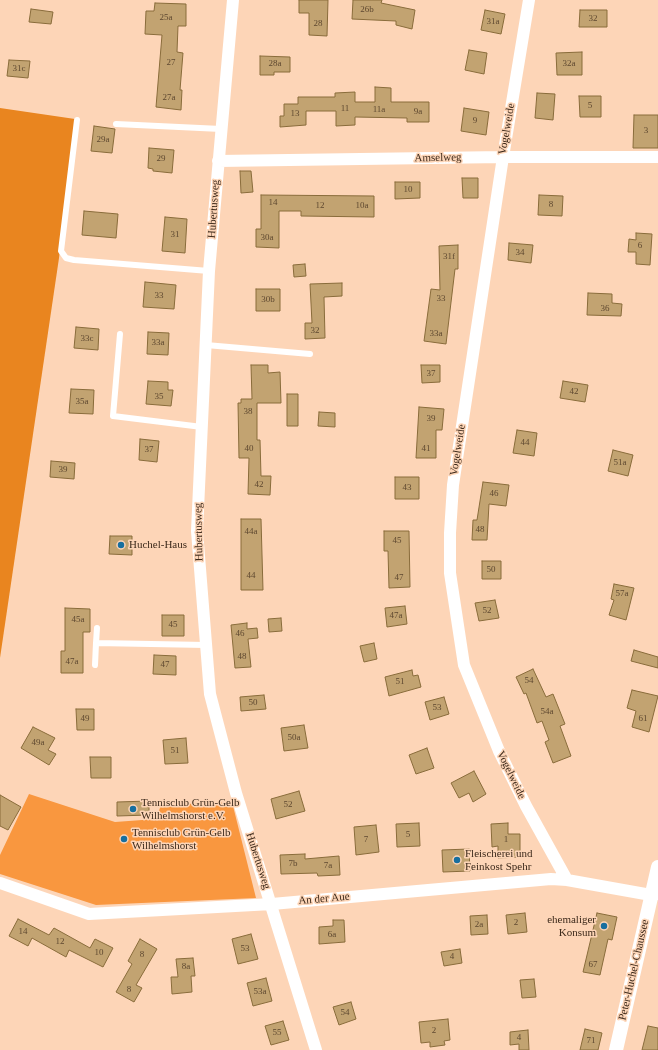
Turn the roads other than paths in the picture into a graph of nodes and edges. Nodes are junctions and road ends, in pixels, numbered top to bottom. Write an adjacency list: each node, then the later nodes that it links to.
1 (233, 0): 5 (street, Hubertusweg)
2 (529, 0): 6 (street, Vogelweide)
3 (77, 120): 9 (lane)
4 (116, 124): 5 (lane)
5 (221, 129): 8 (street, Hubertusweg)
6 (502, 157): 7 (street, Amselweg); 8 (street, Amselweg); 19 (street, Vogelweide)
7 (658, 157)
8 (218, 161): 9 (street, Hubertusweg)
9 (209, 271): 11 (street, Hubertusweg)
10 (120, 334): 13 (lane)
11 (206, 345): 12 (lane); 13 (street, Hubertusweg)
12 (310, 354)
13 (202, 427): 16 (street, Hubertusweg)
14 (97, 628): 15 (lane)
15 (96, 643): 16 (lane); 17 (lane)
16 (206, 645): 22 (street, Hubertusweg)
17 (95, 665)
18 (658, 867): 21 (street, Peter-Huchel-Chaussee)
19 (567, 880): 21 (street, An der Aue); 22 (street, An der Aue)
20 (0, 883): 22 (street, An der Aue)
21 (655, 895): 24 (street, Peter-Huchel-Chaussee)
22 (272, 904): 23 (street, Hubertusweg)
23 (316, 1050)
24 (616, 1050)

